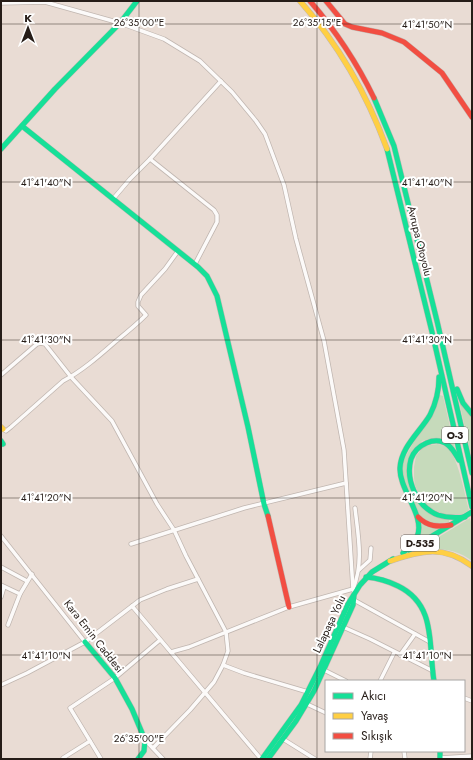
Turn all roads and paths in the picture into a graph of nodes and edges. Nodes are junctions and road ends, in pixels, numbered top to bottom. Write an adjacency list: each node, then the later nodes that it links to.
1 (136, 1): 6 (main road)
2 (300, 1): 15 (main road, Avrupa Otoyolu / O-3)
3 (310, 1): 18 (main road, Avrupa Otoyolu / O-3)
4 (326, 1): 8 (main road)
5 (1, 3): 6 (street)
6 (120, 23): 7 (street); 9 (main road)
7 (221, 81): 11 (street); 23 (street)
8 (472, 117)
9 (22, 126): 10 (main road); 12 (main road)
10 (1, 149)
11 (150, 159): 12 (street); 14 (street)
12 (113, 199): 13 (main road)
13 (178, 251): 14 (main road); 17 (street)
14 (195, 264): 24 (main road)
15 (439, 363): 21 (main road, Avrupa Otoyolu / O-3); 28 (main road)
16 (1, 375): 17 (street)
17 (71, 377): 20 (street); 31 (street)
18 (451, 378): 19 (main road); 22 (main road, Avrupa Otoyolu / O-3)
19 (472, 414)
20 (2, 428)
21 (462, 463): 25 (main road, Avrupa Otoyolu / O-3); 29 (main road)
22 (472, 473)
23 (346, 483): 24 (street); 46 (street)
24 (264, 504): 31 (street); 49 (main road)
25 (472, 507)
26 (355, 508): 39 (street)
27 (472, 512): 29 (main road, D-535)
28 (416, 513): 30 (main road); 35 (main road)
29 (465, 517): 30 (main road, D-535)
30 (451, 525): 35 (main road, D-535)
31 (174, 530): 33 (street); 42 (street)
32 (1, 536): 40 (street, Kara Emin Caddesi)
33 (131, 544)
34 (371, 548): 39 (street)
35 (404, 553): 36 (main road, D-535)
36 (390, 561): 37 (main road); 41 (main road, D-535)
37 (472, 566)
38 (1, 567): 43 (street)
39 (359, 570): 46 (street)
40 (32, 574): 43 (street); 55 (street, Kara Emin Caddesi)
41 (366, 577): 46 (main road, D-535); 56 (main road)
42 (198, 579): 48 (street); 52 (street)
43 (27, 581): 45 (street)
44 (3, 586): 45 (street); 47 (street)
45 (20, 594): 50 (street)
46 (354, 594): 49 (street); 51 (main road, Lalapaşa Yolu / D-535); 53 (street); 69 (main road, Lalapaşa Yolu / D-535)
47 (1, 597)
48 (132, 606): 54 (street); 55 (street)
49 (289, 607): 52 (street)
50 (8, 625)
51 (343, 628): 58 (street); 61 (main road, Lalapaşa Yolu / D-535)
52 (226, 632): 57 (street); 60 (street)
53 (415, 634): 56 (street); 59 (street)
54 (160, 640): 57 (street); 63 (street)
55 (85, 642): 63 (main road, Kara Emin Caddesi); 67 (street)
56 (430, 642): 62 (main road)
57 (171, 652): 68 (street)
58 (394, 653): 59 (street); 65 (street)
59 (400, 656): 62 (street)
60 (223, 665): 68 (street); 69 (street)
61 (324, 670): 64 (street); 70 (main road, Lalapaşa Yolu / D-535)
62 (433, 671): 66 (main road)
63 (115, 678): 73 (main road, Kara Emin Caddesi); 74 (street)
64 (344, 680)
65 (380, 680)
66 (434, 680)
67 (1, 685)
68 (205, 692): 75 (street); 81 (street)
69 (308, 692): 81 (main road, Lalapaşa Yolu / D-535)
70 (307, 704): 71 (street); 72 (main road, Lalapaşa Yolu / D-535)
71 (325, 713)
72 (283, 739): 82 (main road, Lalapaşa Yolu / D-535); 83 (street)
73 (145, 740): 75 (street); 79 (main road)
74 (90, 741): 77 (street); 78 (street)
75 (153, 748): 80 (street)
76 (472, 756): 84 (street)
77 (63, 758)
78 (101, 759)
79 (138, 759)
80 (164, 759)
81 (262, 759)
82 (268, 759)
83 (315, 759)
84 (440, 759)

